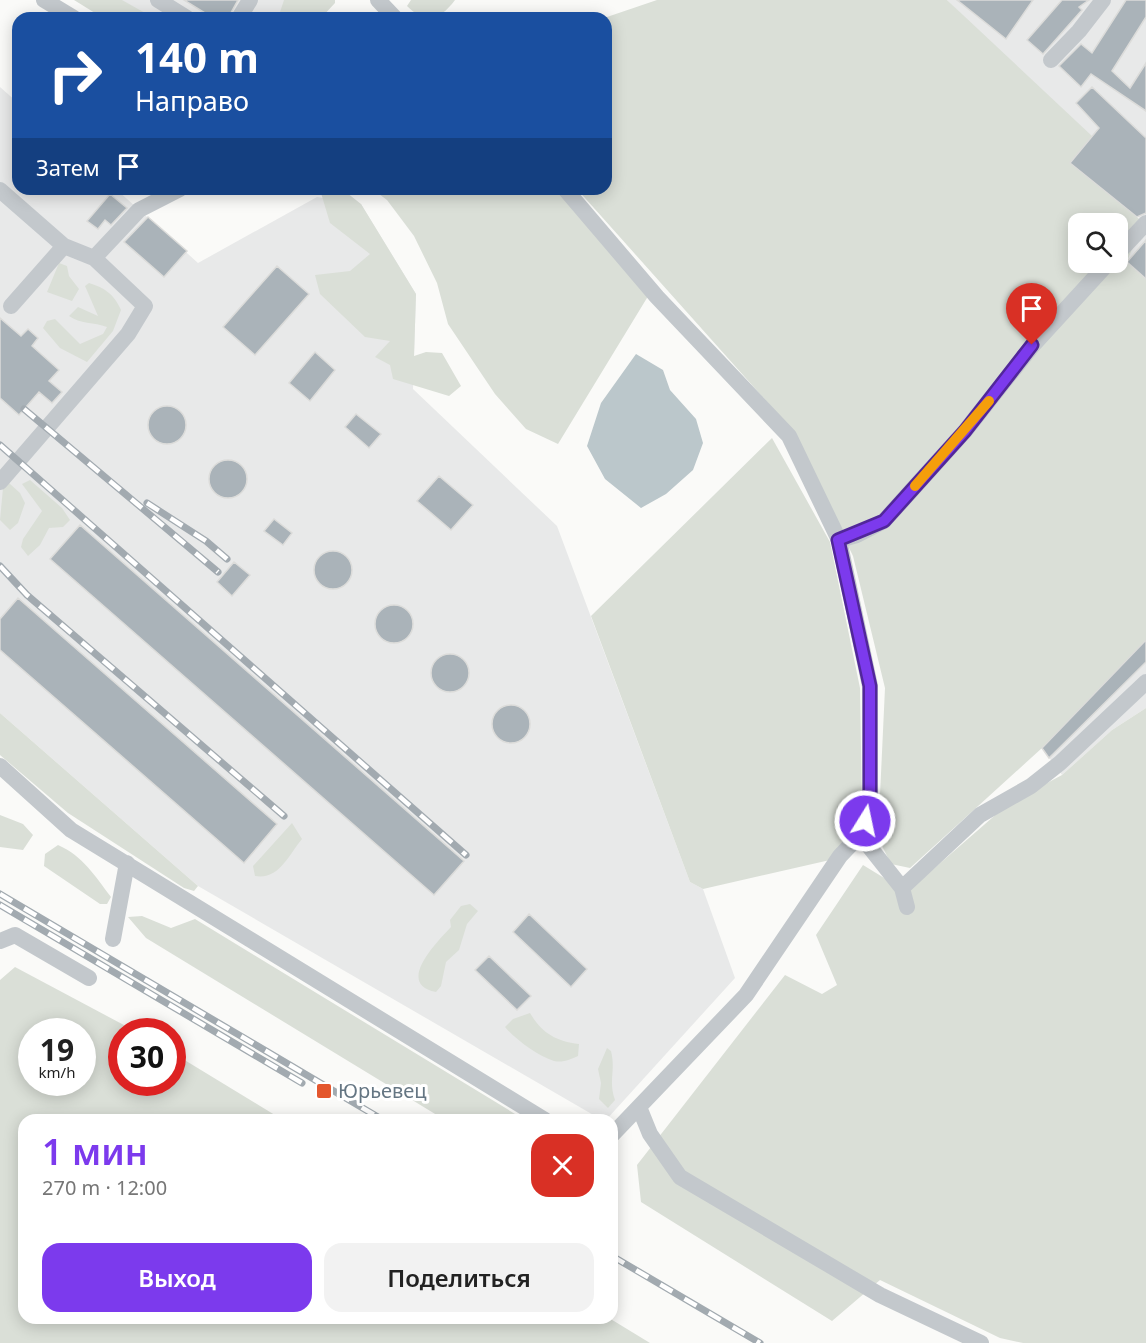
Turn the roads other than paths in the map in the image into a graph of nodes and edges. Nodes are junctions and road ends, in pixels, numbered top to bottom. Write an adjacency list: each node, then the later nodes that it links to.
1 (44, 0): 4 (street)
2 (158, 0): 5 (street)
3 (1102, 0): 6 (street)
4 (64, 12)
5 (177, 12)
6 (1051, 60)
7 (0, 190): 12 (street)
8 (168, 195): 13 (street)
9 (570, 195): 17 (street)
10 (1146, 224): 11 (street)
11 (1128, 243)
12 (64, 246): 13 (street); 15 (street)
13 (94, 258): 16 (street)
14 (1099, 273): 17 (street)
15 (11, 306)
16 (0, 482)
17 (838, 540): 20 (street)
18 (1146, 682): 22 (street)
19 (0, 766): 21 (street)
20 (860, 836): 22 (street); 27 (street)
21 (127, 863): 24 (street); 28 (street)
22 (902, 888): 23 (street)
23 (907, 907)
24 (113, 939)
25 (0, 941): 26 (street)
26 (88, 978)
27 (639, 1107): 29 (street); 30 (street)
28 (535, 1114)
29 (618, 1129)
30 (981, 1343)

